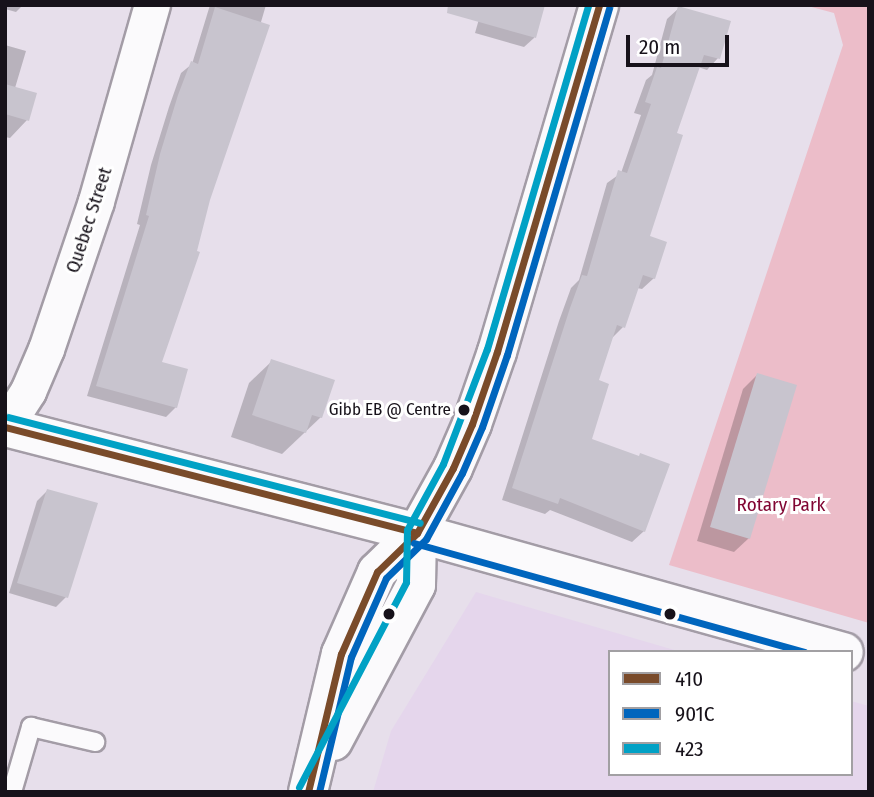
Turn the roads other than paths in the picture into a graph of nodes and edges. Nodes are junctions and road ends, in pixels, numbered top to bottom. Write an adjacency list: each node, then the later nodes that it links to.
1 (152, 5): 3 (street, Quebec Street)
2 (599, 5): 4 (main road)
3 (5, 427): 4 (main road)
4 (417, 533): 5 (main road); 7 (main road)
5 (837, 650)
6 (95, 742): 8 (lane)
7 (310, 785)
8 (12, 792)

